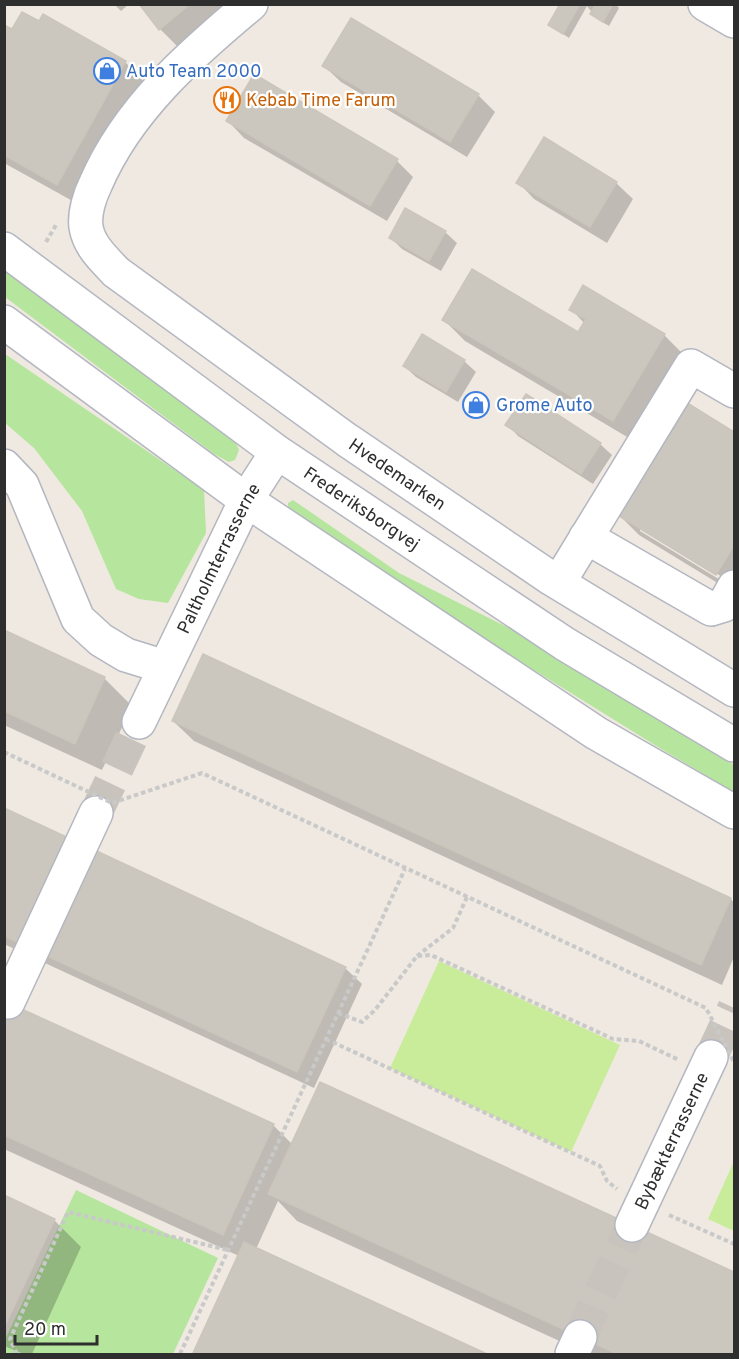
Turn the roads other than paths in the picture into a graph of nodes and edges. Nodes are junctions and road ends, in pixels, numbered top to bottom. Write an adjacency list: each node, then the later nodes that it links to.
1 (251, 4): 11 (street, Hvedemarken)
2 (705, 4): 3 (street)
3 (735, 21)
4 (4, 249): 7 (street, Frederiksborgvej)
5 (4, 322): 9 (street)
6 (735, 391): 10 (street)
7 (277, 452): 9 (street, Paltholmterrasserne); 16 (street, Frederiksborgvej)
8 (4, 466): 13 (street)
9 (246, 500): 13 (street, Paltholmterrasserne); 17 (street)
10 (586, 537): 11 (street); 12 (street)
11 (559, 582): 14 (street, Hvedemarken)
12 (735, 586)
13 (165, 667): 15 (street, Paltholmterrasserne)
14 (735, 690)
15 (139, 722)
16 (735, 745)
17 (735, 812)
18 (96, 813): 19 (street)
19 (8, 1002)
20 (717, 1063): 21 (street, Bybækterrasserne)
21 (649, 1214)

